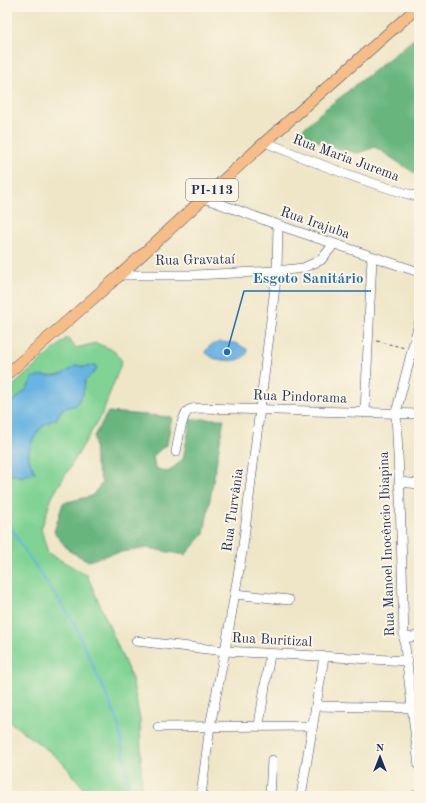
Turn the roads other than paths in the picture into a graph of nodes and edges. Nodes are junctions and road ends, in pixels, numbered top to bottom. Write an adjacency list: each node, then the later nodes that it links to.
1 (418, 7): 2 (main road, PI-113)
2 (265, 142): 3 (street, Rua Maria Jurema); 4 (main road, PI-113)
3 (419, 197)
4 (204, 198): 5 (street, Rua Irajuba); 10 (main road, PI-113)
5 (278, 225): 6 (street, Rua Irajuba); 8 (street, Rua Turvânia)
6 (334, 244): 7 (street, Rua Irajuba); 8 (street, Rua Gravataí)
7 (372, 257): 9 (street, Rua Irajuba); 14 (street)
8 (277, 272): 10 (street, Rua Gravataí); 13 (street, Rua Turvânia)
9 (419, 272)
10 (120, 275): 12 (main road, PI-113)
11 (419, 323): 15 (street, Rua Manoel Inocêncio Ibiapina)
12 (7, 374)
13 (261, 409): 14 (street, Rua Pindorama); 17 (street, Rua Pindorama); 20 (street, Rua Turvânia)
14 (365, 413): 15 (street, Rua Pindorama)
15 (396, 413): 16 (street, Rua Pindorama); 18 (street, Rua Manoel Inocêncio Ibiapina)
16 (419, 414)
17 (176, 452)
18 (400, 482): 19 (street); 23 (street, Rua Manoel Inocêncio Ibiapina)
19 (419, 484)
20 (235, 594): 21 (street); 25 (street, Rua Turvânia)
21 (289, 600)
22 (419, 636): 23 (street)
23 (404, 638): 28 (street, Rua Manoel Inocêncio Ibiapina)
24 (136, 641): 25 (street, Rua Buritizal)
25 (225, 651): 26 (street, Rua Buritizal); 31 (street, Rua Turvânia)
26 (270, 654): 27 (street, Rua Buritizal); 32 (street)
27 (324, 657): 28 (street, Rua Buritizal); 29 (street)
28 (408, 661): 30 (street, Rua Manoel Inocêncio Ibiapina)
29 (317, 706): 30 (street); 33 (street)
30 (413, 708): 36 (street, Rua Manoel Inocêncio Ibiapina)
31 (210, 726): 32 (street); 34 (street); 38 (street, Rua Turvânia)
32 (259, 726): 33 (street)
33 (313, 726): 40 (street)
34 (158, 727)
35 (272, 760): 39 (street)
36 (419, 766)
37 (419, 795): 41 (street)
38 (201, 796)
39 (270, 796)
40 (301, 796)
41 (414, 796)

